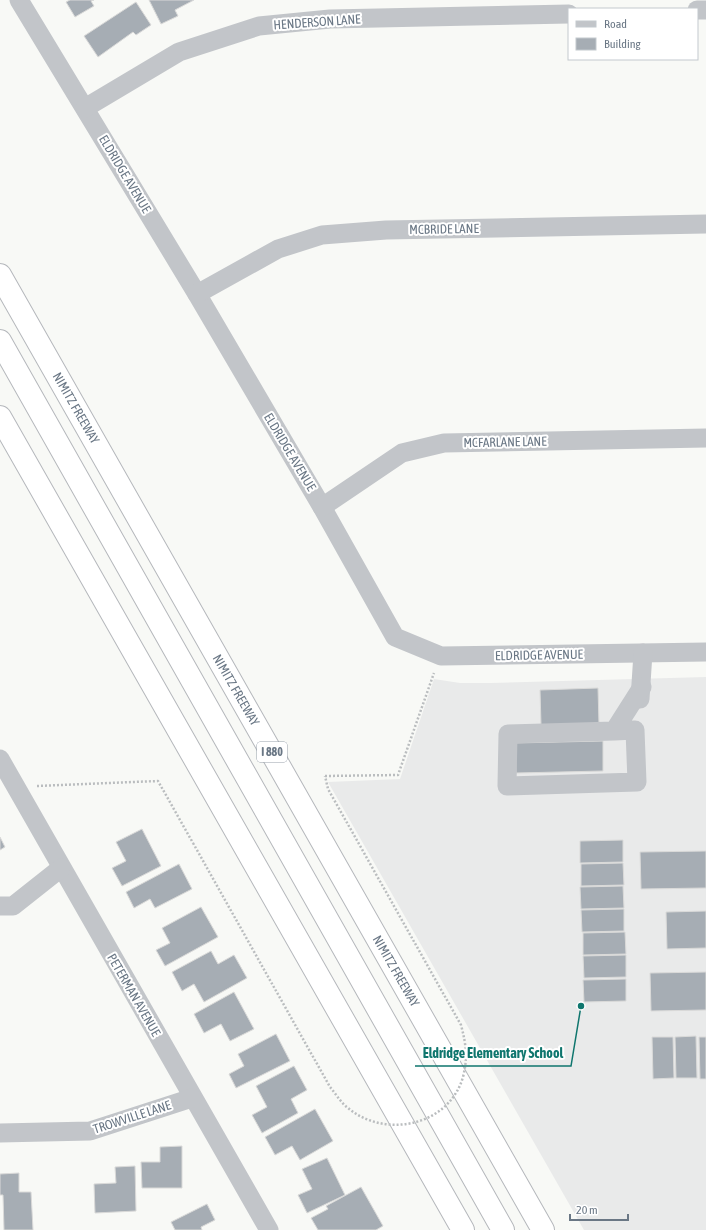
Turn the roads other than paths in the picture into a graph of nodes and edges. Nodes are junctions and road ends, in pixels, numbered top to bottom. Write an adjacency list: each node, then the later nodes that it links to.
1 (20, 0): 3 (street, ELDRIDGE AVENUE)
2 (568, 14): 3 (street, HENDERSON LANE)
3 (85, 108): 6 (street, ELDRIDGE AVENUE)
4 (706, 224): 6 (street, MCBRIDE LANE)
5 (0, 275): 24 (highway, NIMITZ FREEWAY / I 880)
6 (197, 294): 10 (street, ELDRIDGE AVENUE)
7 (0, 341): 23 (highway, I 880)
8 (0, 417): 22 (highway)
9 (706, 438): 10 (street, MCFARLANE LANE)
10 (322, 507): 12 (street, ELDRIDGE AVENUE)
11 (706, 652): 12 (street, ELDRIDGE AVENUE)
12 (643, 653): 13 (street)
13 (642, 687): 14 (street); 15 (street)
14 (635, 730): 15 (street); 15 (street)
15 (614, 731)
16 (0, 759): 17 (street, PETERMAN AVENUE)
17 (61, 868): 18 (street); 19 (street, PETERMAN AVENUE)
18 (0, 906)
19 (192, 1098): 20 (street, TROWVILLE LANE); 21 (street, PETERMAN AVENUE)
20 (0, 1133)
21 (269, 1230)
22 (462, 1230)
23 (503, 1230)
24 (543, 1230)

